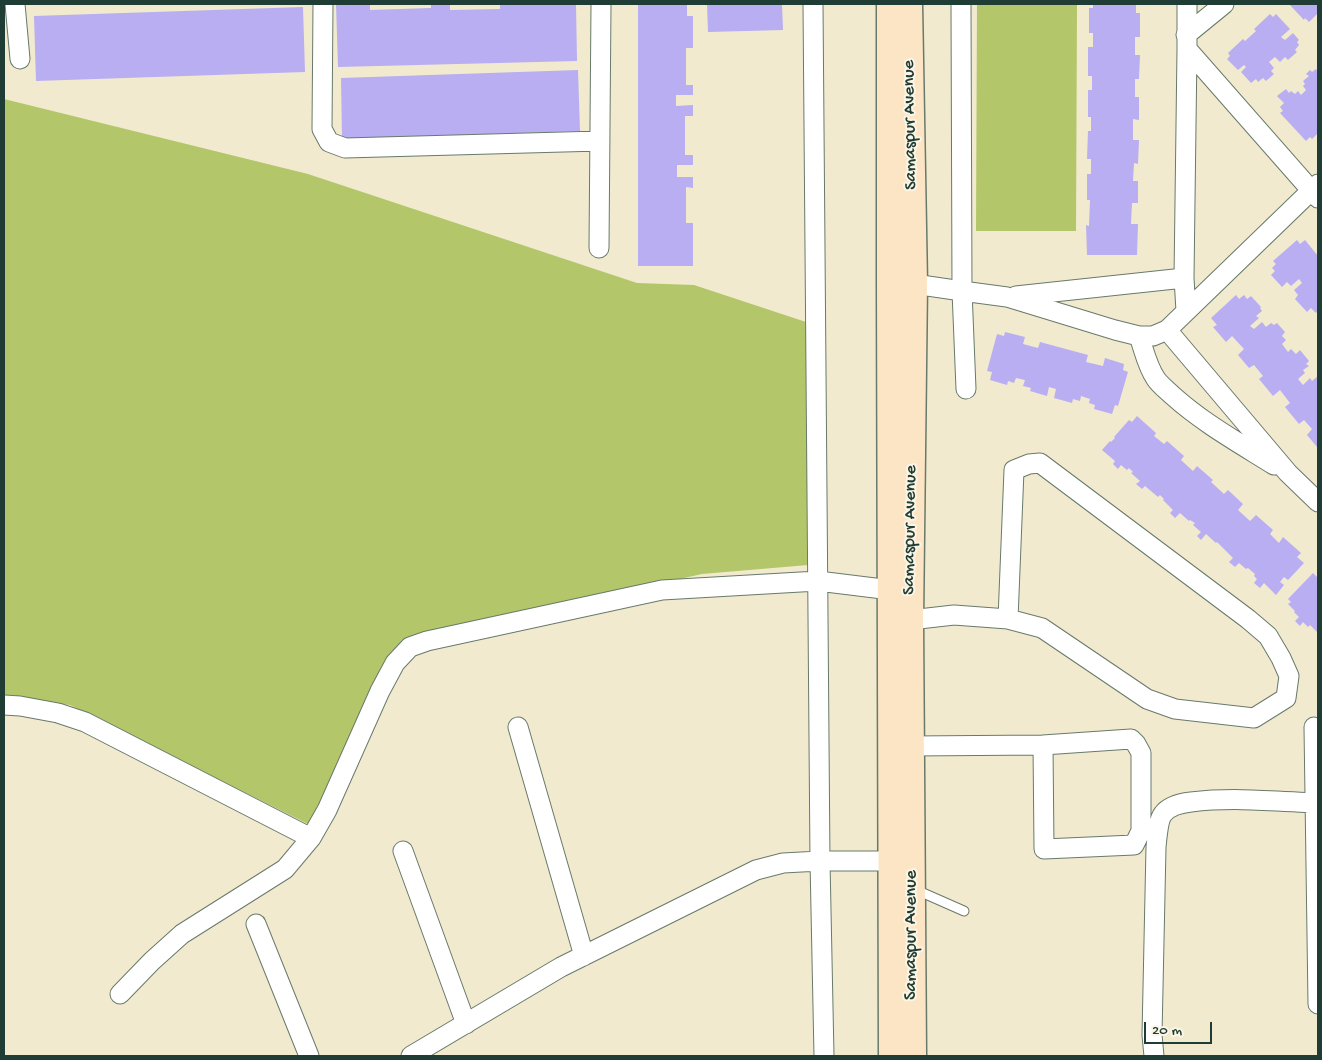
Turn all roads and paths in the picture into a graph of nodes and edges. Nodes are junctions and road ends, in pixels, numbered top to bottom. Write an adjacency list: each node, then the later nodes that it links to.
1 (15, 4): 11 (street)
2 (323, 4): 12 (street)
3 (601, 4): 12 (street)
4 (813, 4): 25 (street)
5 (890, 4): 26 (main road, Samaspur Avenue)
6 (909, 4): 16 (main road, Samaspur Avenue)
7 (961, 4): 17 (street)
8 (1187, 4): 10 (street)
9 (1224, 4): 10 (street)
10 (1187, 42): 13 (street); 15 (street)
11 (20, 59)
12 (600, 141): 14 (street)
13 (1316, 191): 19 (street)
14 (599, 248)
15 (1184, 278): 18 (street); 19 (street)
16 (914, 284): 17 (street); 28 (main road, Samaspur Avenue)
17 (962, 291): 18 (street); 22 (street)
18 (1008, 297): 21 (street)
19 (1186, 311): 20 (street)
20 (1167, 330): 21 (street); 23 (street)
21 (1139, 336): 23 (street)
22 (966, 389)
23 (1288, 473): 24 (street)
24 (1318, 502)
25 (818, 582): 26 (street); 35 (street); 37 (street)
26 (891, 590): 38 (main road, Samaspur Avenue)
27 (1008, 619): 27 (street); 28 (street)
28 (910, 620): 33 (main road, Samaspur Avenue)
29 (4, 705): 35 (street)
30 (518, 726): 42 (street)
31 (1314, 727): 34 (street)
32 (1043, 745): 32 (street); 33 (street)
33 (911, 746): 39 (main road, Samaspur Avenue)
34 (1315, 803): 45 (street); 52 (street)
35 (311, 838): 44 (street)
36 (403, 850): 46 (street)
37 (820, 861): 38 (street); 42 (street); 49 (street)
38 (891, 861): 43 (main road, Samaspur Avenue)
39 (912, 888): 40 (lane); 43 (main road, Samaspur Avenue)
40 (964, 911)
41 (256, 924): 47 (street)
42 (584, 956): 46 (street)
43 (902, 963): 50 (main road, Samaspur Avenue); 51 (main road, Samaspur Avenue)
44 (120, 994)
45 (1318, 1004)
46 (466, 1024): 48 (street)
47 (309, 1056)
48 (411, 1056)
49 (824, 1056)
50 (892, 1056)
51 (913, 1056)
52 (1154, 1056)

